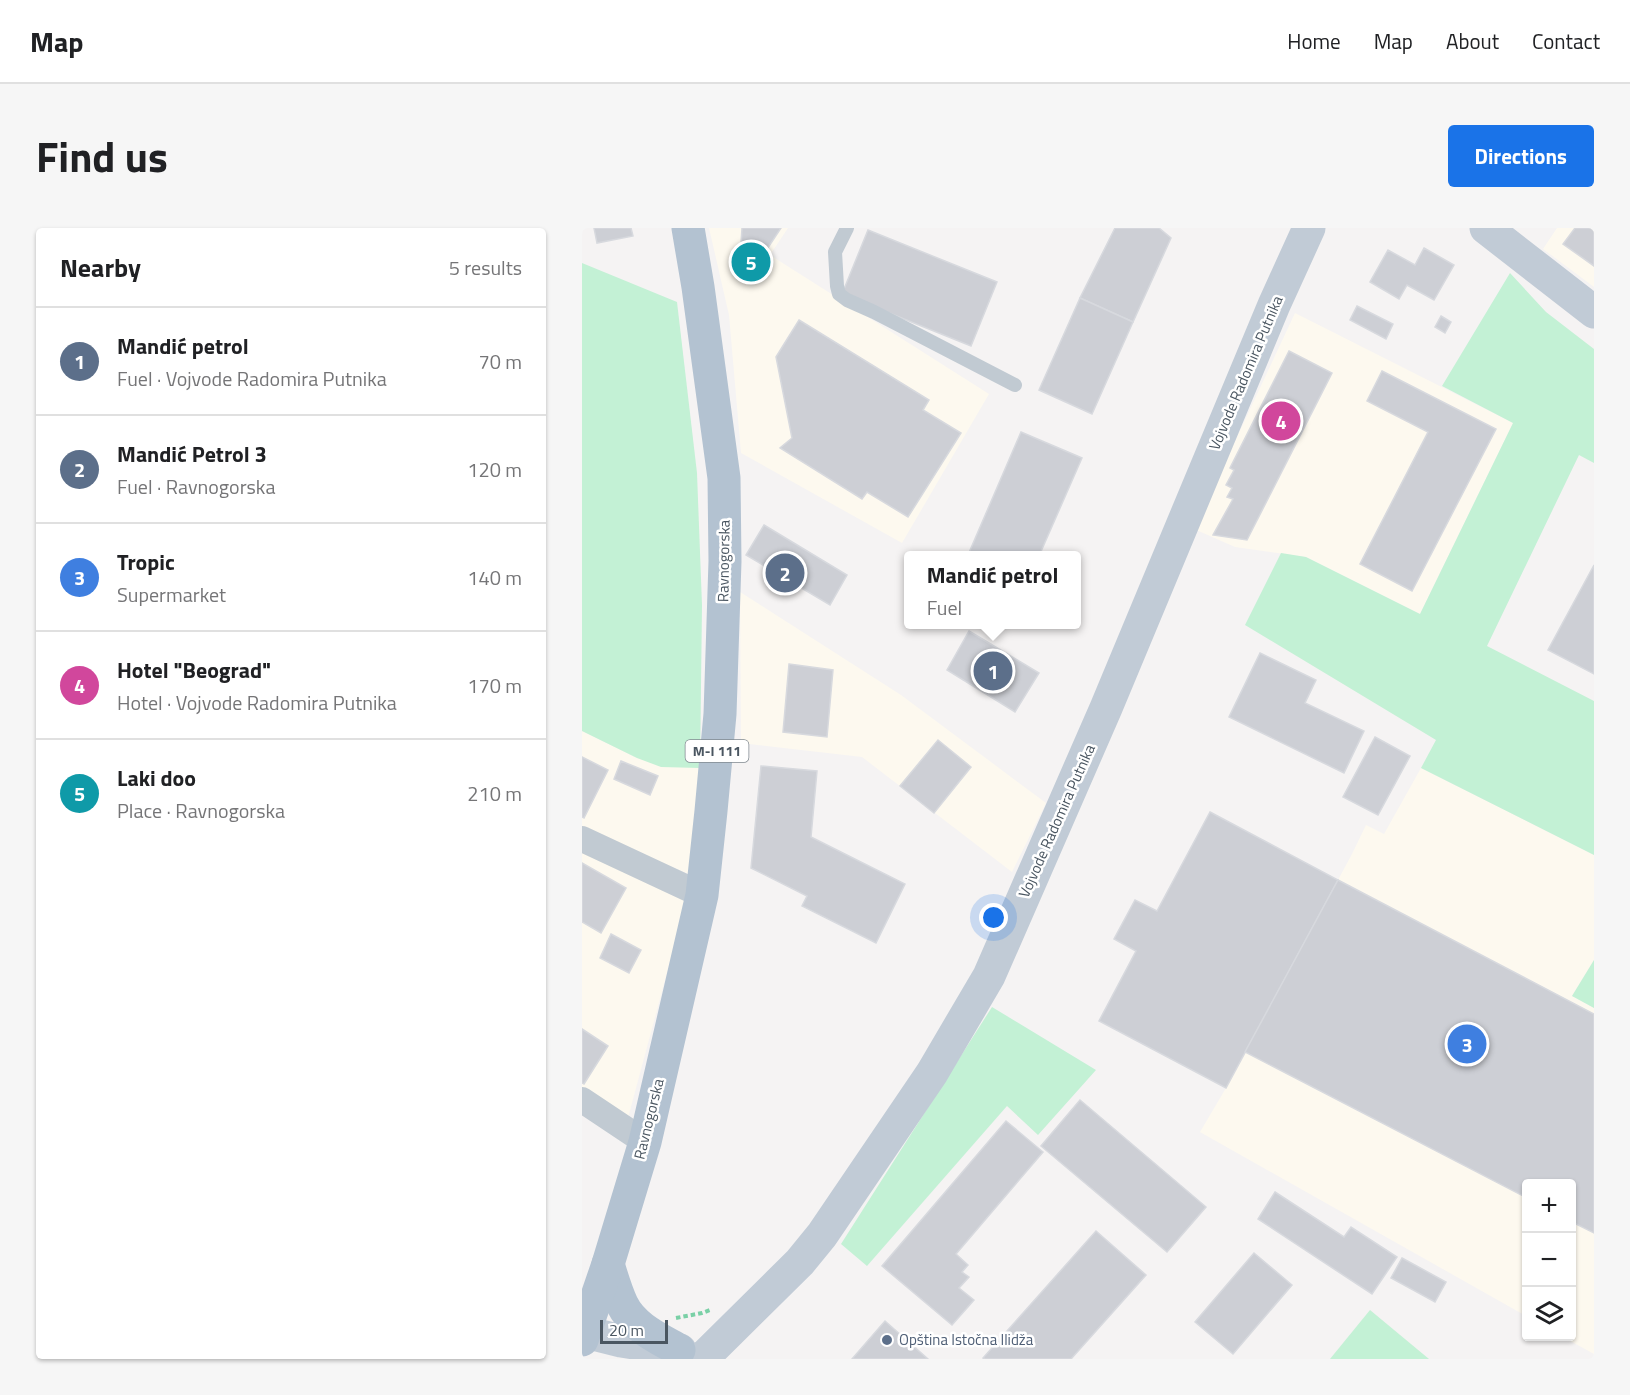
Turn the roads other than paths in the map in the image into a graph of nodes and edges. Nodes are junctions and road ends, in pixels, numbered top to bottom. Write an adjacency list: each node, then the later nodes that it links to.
1 (688, 228): 8 (main road, Ravnogorska / M-I 111)
2 (847, 228): 6 (lane)
3 (1309, 228): 13 (main road, Vojvode Radomira Putnika)
4 (1486, 228): 5 (main road)
5 (1594, 312)
6 (1015, 385)
7 (582, 839): 8 (street)
8 (702, 895): 10 (main road, Ravnogorska / M-I 111)
9 (582, 1101): 10 (street)
10 (645, 1142): 11 (main road, Ravnogorska / M-I 111)
11 (608, 1264): 12 (main road, Ravnogorska / M-I 111); 13 (main road)
12 (585, 1324): 13 (main road); 14 (main road)
13 (698, 1356)
14 (603, 1359)

